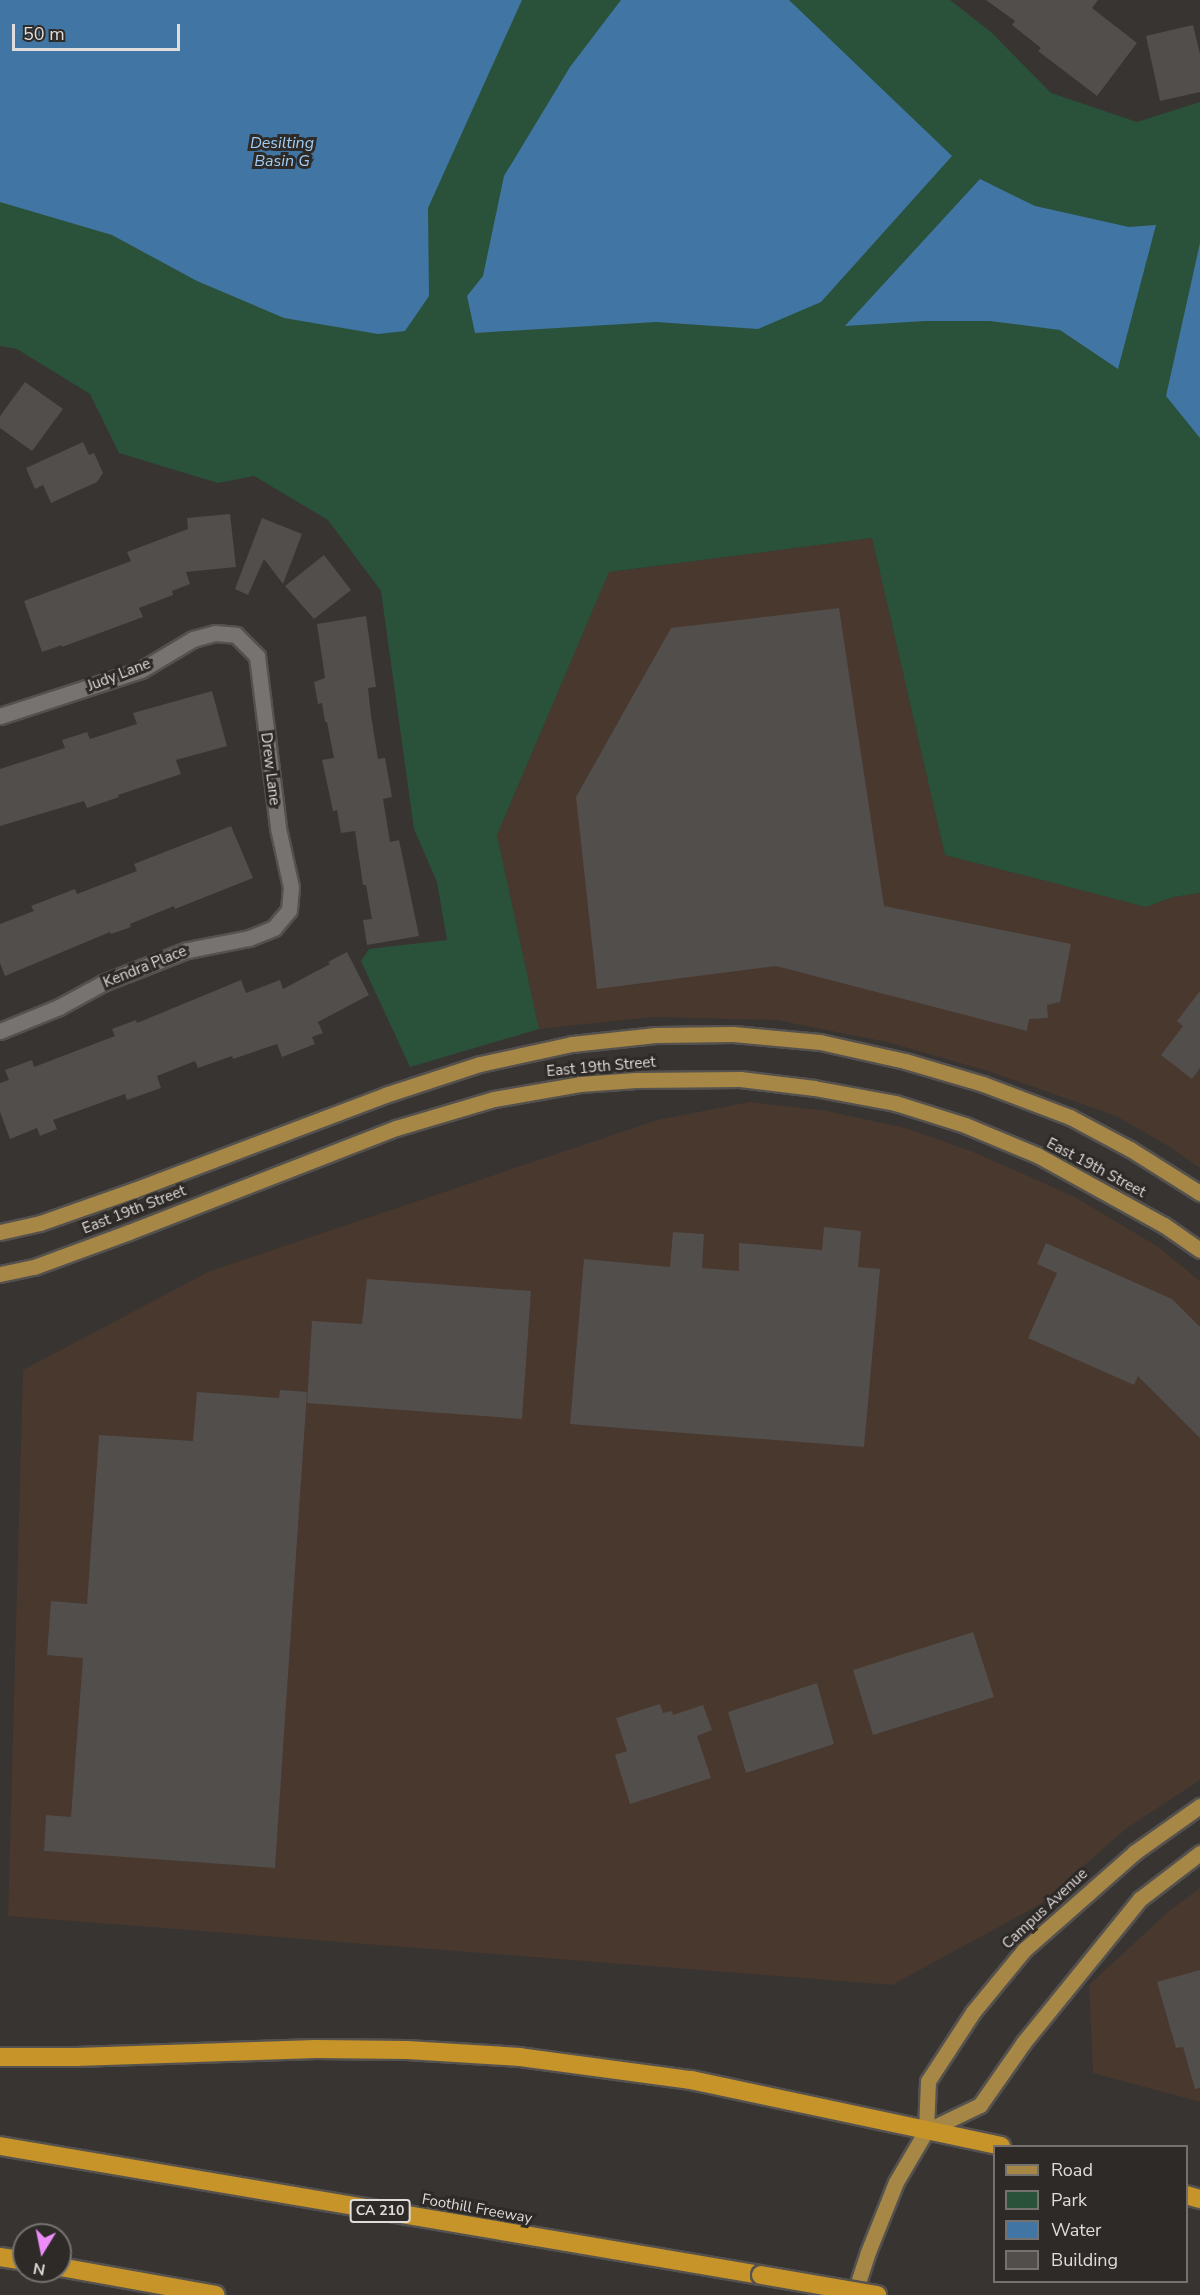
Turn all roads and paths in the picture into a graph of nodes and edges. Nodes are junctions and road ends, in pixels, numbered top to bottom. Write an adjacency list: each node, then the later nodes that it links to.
1 (236, 635): 2 (street, Judy Lane); 3 (street, Drew Lane)
2 (0, 716)
3 (289, 910): 4 (street, Kendra Place)
4 (0, 1031)
5 (1200, 1193): 6 (main road, East 19th Street)
6 (0, 1232)
7 (1200, 1250): 8 (main road, East 19th Street)
8 (0, 1274)
9 (1200, 1806): 12 (main road, Campus Avenue)
10 (1200, 1853): 12 (main road)
11 (0, 2057): 12 (highway)
12 (926, 2131): 13 (highway); 17 (main road, Campus Avenue)
13 (996, 2145)
14 (0, 2146): 18 (highway, Foothill Freeway / CA 210, bridge)
15 (72, 2269): 16 (highway)
16 (216, 2295)
17 (854, 2295)
18 (877, 2295)

